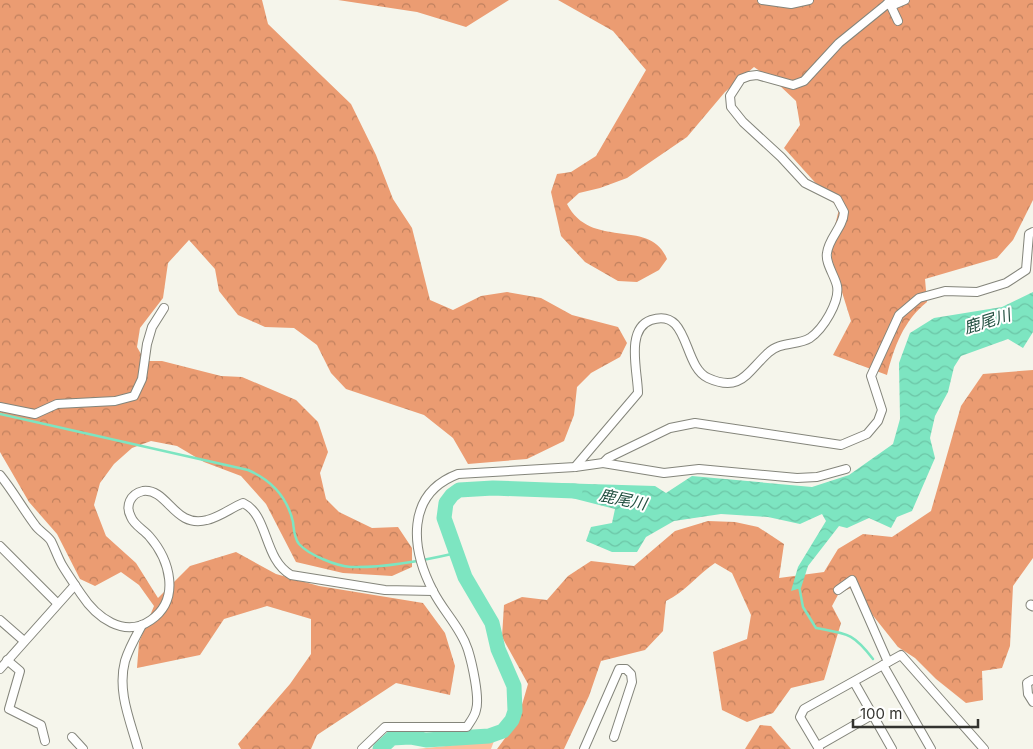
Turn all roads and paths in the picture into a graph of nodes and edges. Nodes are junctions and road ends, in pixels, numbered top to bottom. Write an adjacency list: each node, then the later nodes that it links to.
1 (762, 0): 2 (street)
2 (809, 0)
3 (904, 0): 4 (street)
4 (890, 4): 5 (street); 10 (street)
5 (898, 20)
6 (1033, 232): 9 (street)
7 (164, 308): 8 (street)
8 (0, 407)
9 (603, 463): 10 (street); 11 (street)
10 (575, 467): 16 (street)
11 (846, 469)
12 (0, 475): 14 (street)
13 (0, 546): 17 (street)
14 (75, 585): 17 (street); 19 (street)
15 (838, 590): 22 (street)
16 (433, 591): 19 (street); 34 (street)
17 (57, 603): 20 (street)
18 (0, 620): 20 (street)
19 (142, 625): 33 (street)
20 (24, 641): 21 (street)
21 (7, 660): 23 (street); 30 (street)
22 (885, 663): 25 (street); 37 (street); 38 (street)
23 (0, 669)
24 (1032, 680): 26 (street)
25 (854, 682): 27 (street); 31 (street)
26 (1033, 702)
27 (872, 715): 31 (street); 36 (street)
28 (72, 736): 32 (street)
29 (614, 737): 35 (street)
30 (45, 741)
31 (819, 748)
32 (83, 749)
33 (138, 749)
34 (362, 749)
35 (584, 749)
36 (892, 749)
37 (931, 749)
38 (984, 749)

